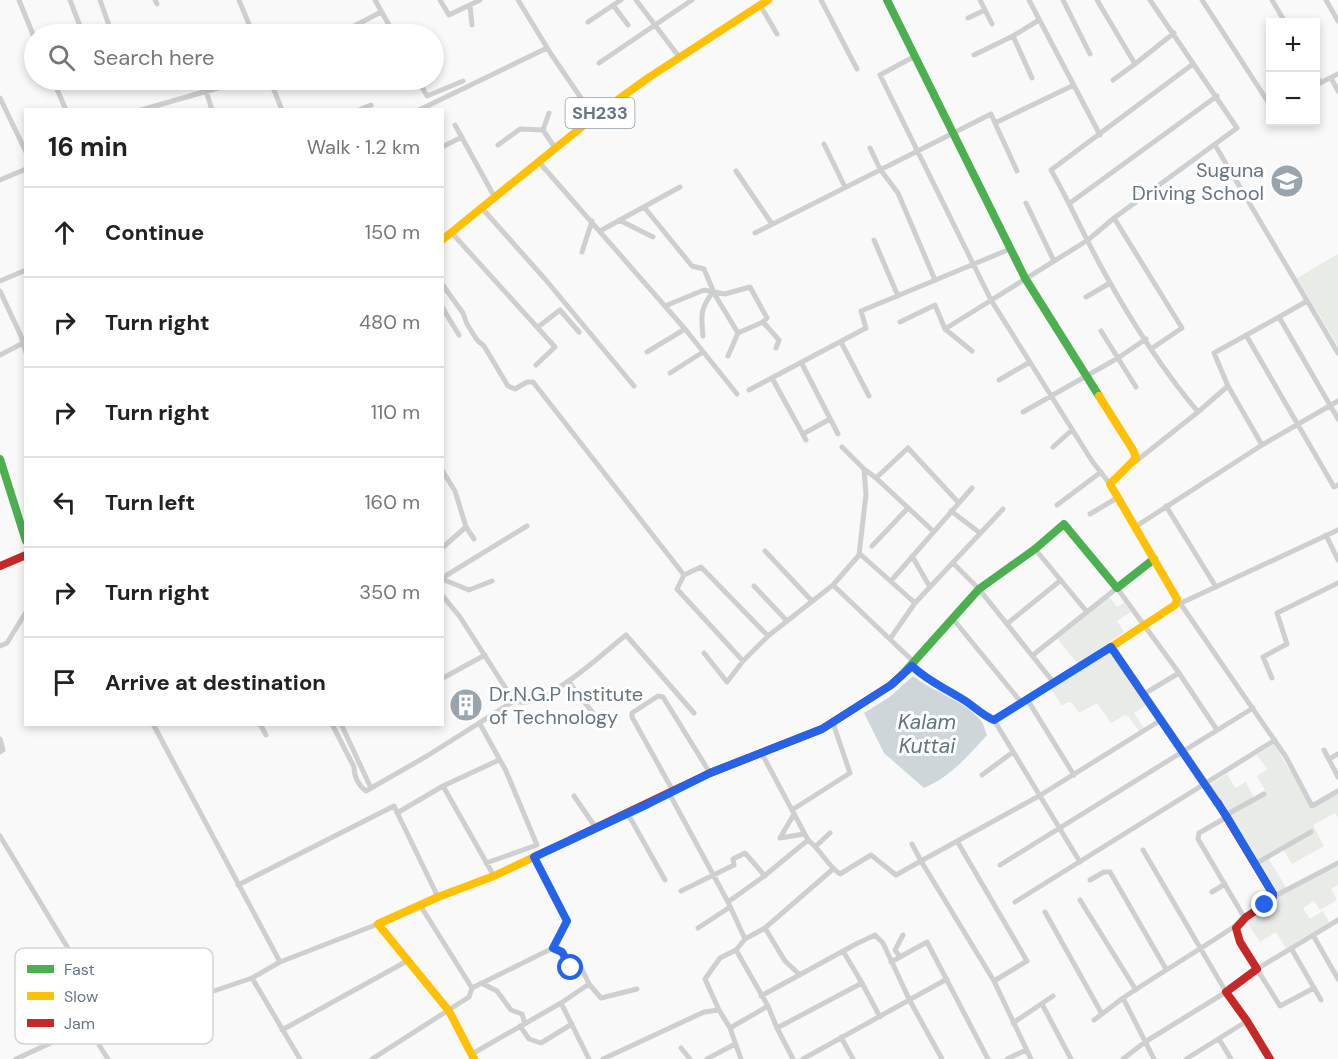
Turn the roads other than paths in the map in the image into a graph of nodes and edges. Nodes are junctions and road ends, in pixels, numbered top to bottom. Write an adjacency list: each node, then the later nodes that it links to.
1 (19, 0): 33 (street)
2 (70, 0): 34 (street)
3 (100, 0): 35 (street)
4 (239, 0): 36 (street)
5 (375, 0): 27 (street)
6 (440, 0): 23 (street)
7 (480, 0): 23 (street)
8 (621, 0): 24 (street)
9 (636, 0): 42 (street)
10 (692, 0): 42 (street)
11 (768, 0): 25 (street, SH233)
12 (820, 0): 54 (street)
13 (887, 0): 49 (street)
14 (981, 0): 26 (street)
15 (1029, 0): 30 (street)
16 (1063, 0): 47 (street)
17 (1097, 0): 52 (street)
18 (1150, 0): 43 (street)
19 (1202, 0): 72 (street)
20 (1272, 0): 29 (street)
21 (1326, 0): 31 (street)
22 (521, 1): 46 (street)
23 (470, 5): 40 (street)
24 (613, 5): 32 (street); 41 (street)
25 (760, 5): 44 (street); 50 (street, SH233)
26 (985, 10): 28 (street); 39 (street)
27 (381, 12): 37 (street); 38 (street)
28 (968, 18)
29 (1283, 18)
30 (1039, 20): 45 (street); 61 (street)
31 (1338, 21)
32 (588, 22)
33 (29, 24)
34 (79, 24)
35 (108, 24)
36 (249, 24)
37 (358, 24)
38 (388, 24)
39 (992, 24)
40 (472, 25)
41 (628, 25)
42 (654, 26): 50 (street); 51 (street)
43 (1174, 33): 52 (street); 53 (street)
44 (777, 34)
45 (1013, 36): 48 (street); 56 (street)
46 (548, 48): 79 (street); 81 (street)
47 (1090, 54)
48 (974, 55)
49 (915, 56): 85 (street); 95 (street)
50 (680, 57): 81 (street, SH233)
51 (600, 63)
52 (1135, 64): 58 (street)
53 (1193, 64): 70 (street); 86 (street)
54 (857, 69)
55 (1338, 74): 57 (street)
56 (1032, 78)
57 (1330, 78): 60 (street); 69 (street)
58 (1113, 80)
59 (463, 81): 62 (street)
60 (1320, 83)
61 (1074, 85): 82 (street); 86 (street)
62 (444, 89)
63 (57, 90): 74 (street)
64 (210, 90): 68 (street)
65 (274, 90): 77 (street)
66 (424, 90): 67 (street)
67 (441, 90)
68 (206, 91): 75 (street); 76 (street)
69 (1338, 91)
70 (1217, 96): 89 (street); 106 (street)
71 (0, 98): 92 (street)
72 (1266, 99)
73 (370, 105): 78 (street)
74 (65, 108)
75 (148, 108)
76 (211, 108)
77 (281, 108)
78 (363, 108)
79 (423, 108)
80 (549, 113): 84 (street)
81 (594, 117): 93 (street, SH233)
82 (995, 123): 85 (street); 100 (street)
83 (455, 125): 87 (street)
84 (543, 130): 91 (street); 93 (street)
85 (953, 132): 95 (street); 120 (street)
86 (1100, 135): 106 (street)
87 (462, 137): 90 (street); 104 (street)
88 (824, 144): 103 (street)
89 (1215, 145): 109 (street); 135 (street)
90 (444, 146)
91 (498, 146)
92 (24, 148)
93 (555, 148): 96 (street, SH233)
94 (870, 148): 97 (street)
95 (917, 151): 97 (street); 123 (street)
96 (538, 161): 104 (street, SH233); 111 (street)
97 (880, 169): 103 (street); 126 (street)
98 (24, 170): 101 (street)
99 (736, 171): 112 (street)
100 (1017, 171)
101 (0, 180)
102 (680, 187): 108 (street)
103 (845, 187): 112 (street)
104 (494, 196): 107 (street, SH233)
105 (1026, 203): 122 (street)
106 (1070, 203): 119 (street)
107 (481, 207): 114 (street, SH233); 169 (street)
108 (644, 207): 110 (street); 131 (street)
109 (1114, 218): 119 (street); 154 (street)
110 (619, 220): 113 (street); 116 (street)
111 (592, 222): 113 (street); 121 (street)
112 (772, 224): 115 (street)
113 (600, 231): 136 (street)
114 (451, 232): 117 (street, SH233); 141 (street)
115 (755, 233)
116 (653, 237)
117 (444, 238)
118 (874, 240): 132 (street)
119 (1088, 240): 122 (street); 128 (street)
120 (1010, 249): 123 (street); 125 (street)
121 (582, 252)
122 (1054, 261): 125 (street)
123 (974, 264): 126 (street); 134 (street)
124 (24, 271): 127 (street)
125 (1025, 278): 134 (street); 166 (street)
126 (935, 280): 132 (street)
127 (0, 281)
128 (1110, 283): 133 (street); 150 (street)
129 (444, 287): 225 (street)
130 (0, 291): 152 (street)
131 (713, 292): 136 (street); 139 (street); 146 (street); 149 (street)
132 (898, 296): 151 (street)
133 (1086, 297)
134 (991, 300): 143 (street); 163 (street)
135 (1307, 301): 138 (street); 158 (street)
136 (664, 306): 142 (street)
137 (444, 310): 147 (street)
138 (1279, 317): 148 (street); 177 (street)
139 (763, 322): 146 (street); 153 (street)
140 (900, 322): 143 (street)
141 (538, 327): 144 (street); 164 (street)
142 (685, 329): 156 (street); 157 (street)
143 (945, 329): 155 (street)
144 (579, 332)
145 (1101, 332): 161 (street)
146 (738, 333): 160 (street)
147 (459, 335)
148 (1245, 335): 170 (street); 182 (street)
149 (703, 336)
150 (1146, 339): 154 (street); 161 (street)
151 (841, 342): 162 (street); 174 (street)
152 (24, 343): 159 (street)
153 (776, 348)
154 (1151, 349): 179 (street)
155 (972, 351)
156 (647, 352)
157 (703, 352): 165 (street); 173 (street)
158 (1338, 353)
159 (0, 355)
160 (728, 356)
161 (1118, 358): 166 (street); 171 (street)
162 (801, 362): 167 (street); 180 (street)
163 (1030, 362): 168 (street); 175 (street)
164 (536, 365)
165 (670, 373)
166 (1086, 376): 175 (street); 189 (street)
167 (772, 378): 172 (street); 180 (street)
168 (999, 380)
169 (634, 386)
170 (1228, 386): 179 (street); 185 (street)
171 (1136, 387)
172 (749, 390)
173 (737, 394)
174 (869, 396)
175 (1051, 396): 178 (street); 183 (street)
176 (1338, 401): 177 (street)
177 (1331, 405): 181 (street); 182 (street)
178 (1023, 412)
179 (1198, 412): 189 (street)
180 (830, 419): 184 (street)
181 (1338, 419)
182 (1296, 425): 185 (street); 195 (street)
183 (1072, 430): 187 (street); 191 (street)
184 (838, 434)
185 (1262, 445): 200 (street)
186 (842, 447): 190 (street)
187 (1053, 447)
188 (0, 459): 211 (street)
189 (1131, 464): 194 (street)
190 (864, 470): 193 (street); 218 (street)
191 (1101, 472): 194 (street); 199 (street)
192 (444, 473): 207 (street)
193 (876, 478): 198 (street); 201 (street)
194 (1110, 484): 197 (street)
195 (1338, 485)
196 (972, 488): 198 (street)
197 (1117, 498): 204 (street); 206 (street)
198 (958, 502): 203 (street)
199 (1056, 505)
200 (1166, 506): 206 (street); 235 (street)
201 (908, 508): 209 (street); 215 (street)
202 (1002, 509): 210 (street)
203 (951, 510): 209 (street); 210 (street)
204 (1090, 514)
205 (527, 526): 226 (street)
206 (1135, 527): 221 (street)
207 (466, 528): 213 (street); 214 (street)
208 (1338, 530): 212 (street)
209 (933, 531): 220 (street)
210 (980, 533): 223 (street)
211 (24, 535)
212 (1326, 535): 222 (street); 235 (street)
213 (474, 539)
214 (444, 546)
215 (872, 546)
216 (1035, 549): 228 (street); 236 (street); 237 (street)
217 (765, 551): 239 (street)
218 (859, 555): 230 (street); 232 (street)
219 (24, 556): 224 (street)
220 (912, 556): 230 (street); 234 (street)
221 (1154, 559): 236 (street); 241 (street)
222 (1338, 560)
223 (953, 563): 234 (street); 237 (street)
224 (0, 566)
225 (684, 575): 248 (street); 255 (street)
226 (444, 577)
227 (444, 579): 229 (street)
228 (1061, 580): 242 (street); 246 (street)
229 (492, 581)
230 (891, 581): 240 (street)
231 (1338, 583): 259 (street)
232 (832, 585): 239 (street); 249 (street)
233 (754, 586): 245 (street)
234 (930, 587): 240 (street)
235 (1216, 587): 241 (street)
236 (1117, 588): 242 (street); 247 (street)
237 (979, 589): 244 (street); 246 (street)
238 (444, 597): 253 (street)
239 (812, 601): 245 (street)
240 (915, 603): 249 (street)
241 (1178, 604): 247 (street); 265 (street)
242 (1087, 612): 254 (street)
243 (24, 615): 250 (street)
244 (952, 619): 256 (street); 264 (street)
245 (787, 621): 248 (street)
246 (1008, 623): 254 (street)
247 (1144, 625): 251 (street); 257 (street)
248 (768, 636): 255 (street)
249 (890, 639): 256 (street)
250 (0, 646)
251 (1111, 647): 261 (street); 262 (street)
252 (704, 653): 255 (street)
253 (484, 655): 258 (street); 263 (street)
254 (1033, 655): 261 (street)
255 (743, 662)
256 (913, 664): 268 (street); 270 (street)
257 (1179, 673): 262 (street); 276 (street)
258 (444, 677)
259 (1272, 678)
260 (568, 681): 263 (street); 266 (street); 267 (street)
261 (1054, 683): 264 (street)
262 (1144, 694): 269 (street)
263 (514, 701): 271 (street)
264 (1024, 701): 268 (street); 290 (street)
265 (1253, 708): 276 (street); 279 (street)
266 (694, 713)
267 (596, 717)
268 (994, 720): 284 (street)
269 (1161, 720): 281 (street); 290 (street)
270 (833, 723): 283 (street); 300 (street)
271 (480, 724): 287 (street); 294 (street)
272 (154, 726): 328 (street)
273 (261, 726): 277 (street)
274 (333, 726): 294 (street)
275 (342, 726): 294 (street)
276 (1217, 730): 281 (street)
277 (266, 735)
278 (0, 739): 282 (street)
279 (1275, 740): 292 (street); 295 (street)
280 (1324, 750): 286 (street)
281 (1182, 751): 292 (street); 305 (street)
282 (0, 752)
283 (761, 752): 288 (street); 300 (street)
284 (1013, 752): 289 (street); 299 (street)
285 (1338, 754): 286 (street)
286 (1329, 759): 291 (street)
287 (499, 760): 293 (street); 318 (street)
288 (710, 773): 296 (street); 296 (street)
289 (982, 775)
290 (1074, 776): 299 (street)
291 (1338, 777)
292 (1204, 784): 303 (street); 317 (street)
293 (443, 786): 301 (street); 318 (street)
294 (371, 788)
295 (1338, 791)
296 (671, 792): 302 (street); 323 (street)
297 (1264, 794): 303 (street)
298 (574, 796): 304 (street)
299 (1039, 796): 305 (street); 311 (street)
300 (793, 812): 308 (street); 308 (street)
301 (397, 813): 328 (street); 332 (street)
302 (628, 814): 304 (street); 326 (street)
303 (1227, 816): 320 (street); 329 (street)
304 (596, 828): 315 (street)
305 (1059, 829): 317 (street); 321 (street)
306 (1311, 832): 320 (street)
307 (830, 833): 313 (street)
308 (804, 834): 310 (street)
309 (0, 836): 348 (street)
310 (808, 840): 313 (street); 325 (street)
311 (957, 840): 316 (street); 364 (street)
312 (912, 844): 316 (street)
313 (816, 846): 322 (street)
314 (1143, 850): 351 (street)
315 (534, 857): 324 (street); 349 (street)
316 (921, 861): 322 (street); 364 (street)
317 (1080, 862): 335 (street)
318 (486, 863): 324 (street)
319 (1338, 863): 333 (street)
320 (1255, 864): 333 (street)
321 (1000, 865)
322 (833, 869): 344 (street)
323 (714, 875): 325 (street); 330 (street); 336 (street)
324 (494, 876): 332 (street)
325 (765, 876): 336 (street)
326 (665, 880)
327 (1090, 880): 358 (street)
328 (238, 885): 356 (street)
329 (1225, 885): 331 (street); 339 (street)
330 (681, 891)
331 (1212, 892)
332 (438, 897): 337 (street)
333 (1273, 897): 339 (street)
334 (1080, 900): 371 (street)
335 (1015, 902)
336 (729, 904): 343 (street); 347 (street)
337 (420, 905): 341 (street); 368 (street)
338 (1045, 912): 384 (street)
339 (1244, 917): 342 (street)
340 (1338, 920): 346 (street)
341 (378, 924): 355 (street); 356 (street)
342 (1235, 926): 351 (street); 359 (street)
343 (698, 928)
344 (765, 928): 347 (street); 360 (street)
345 (903, 935): 354 (street)
346 (1313, 935): 350 (street); 363 (street)
347 (745, 939): 352 (street)
348 (68, 948)
349 (553, 948): 365 (street); 367 (street)
350 (1291, 948): 359 (street); 369 (street)
351 (1201, 949): 358 (street); 373 (street)
352 (736, 950): 374 (street); 382 (street)
353 (843, 951): 357 (street); 360 (street); 366 (street)
354 (900, 957): 357 (street); 362 (street)
355 (409, 960): 383 (street); 395 (street)
356 (280, 962): 361 (street)
357 (891, 962): 378 (street)
358 (1166, 969): 371 (street)
359 (1257, 969): 369 (street); 373 (street)
360 (799, 974): 374 (street)
361 (252, 978): 372 (street); 395 (street)
362 (947, 979): 378 (street); 418 (street)
363 (1338, 979)
364 (994, 981): 390 (street)
365 (481, 983): 368 (street); 392 (street)
366 (862, 983): 385 (street); 386 (street)
367 (589, 984): 370 (street); 379 (street)
368 (472, 988): 383 (street)
369 (1314, 988): 377 (street)
370 (636, 989)
371 (1136, 990): 376 (street)
372 (213, 991)
373 (1226, 992): 389 (street); 398 (street)
374 (761, 996): 381 (street)
375 (1053, 996): 380 (street)
376 (1123, 998): 384 (street); 398 (street)
377 (1321, 1000)
378 (910, 1001): 385 (street); 417 (street)
379 (561, 1003): 391 (street); 392 (street)
380 (1042, 1004): 390 (street); 421 (street)
381 (768, 1006): 388 (street); 393 (street)
382 (719, 1010): 393 (street); 410 (street)
383 (450, 1011): 404 (street); 408 (street)
384 (1102, 1014): 387 (street)
385 (880, 1017): 396 (street)
386 (792, 1020): 388 (street); 394 (street)
387 (1094, 1020)
388 (774, 1021): 394 (street)
389 (1247, 1021): 397 (street); 426 (street)
390 (1013, 1023): 403 (street)
391 (572, 1024): 392 (street); 409 (street)
392 (522, 1025): 404 (street)
393 (730, 1028): 401 (street)
394 (777, 1028): 414 (street)
395 (282, 1030): 407 (street)
396 (841, 1037): 415 (street); 416 (street)
397 (1219, 1039): 424 (street); 425 (street)
398 (1145, 1042): 422 (street); 423 (street)
399 (48, 1044): 405 (street)
400 (98, 1044): 406 (street)
401 (735, 1044): 412 (street); 413 (street)
402 (681, 1048): 411 (street)
403 (1026, 1050): 419 (street); 420 (street)
404 (473, 1057)
405 (16, 1059)
406 (108, 1059)
407 (300, 1059)
408 (372, 1059)
409 (589, 1059)
410 (603, 1059)
411 (690, 1059)
412 (706, 1059)
413 (741, 1059)
414 (793, 1059)
415 (803, 1059)
416 (853, 1059)
417 (942, 1059)
418 (988, 1059)
419 (1007, 1059)
420 (1031, 1059)
421 (1071, 1059)
422 (1123, 1059)
423 (1154, 1059)
424 (1187, 1059)
425 (1231, 1059)
426 (1270, 1059)

